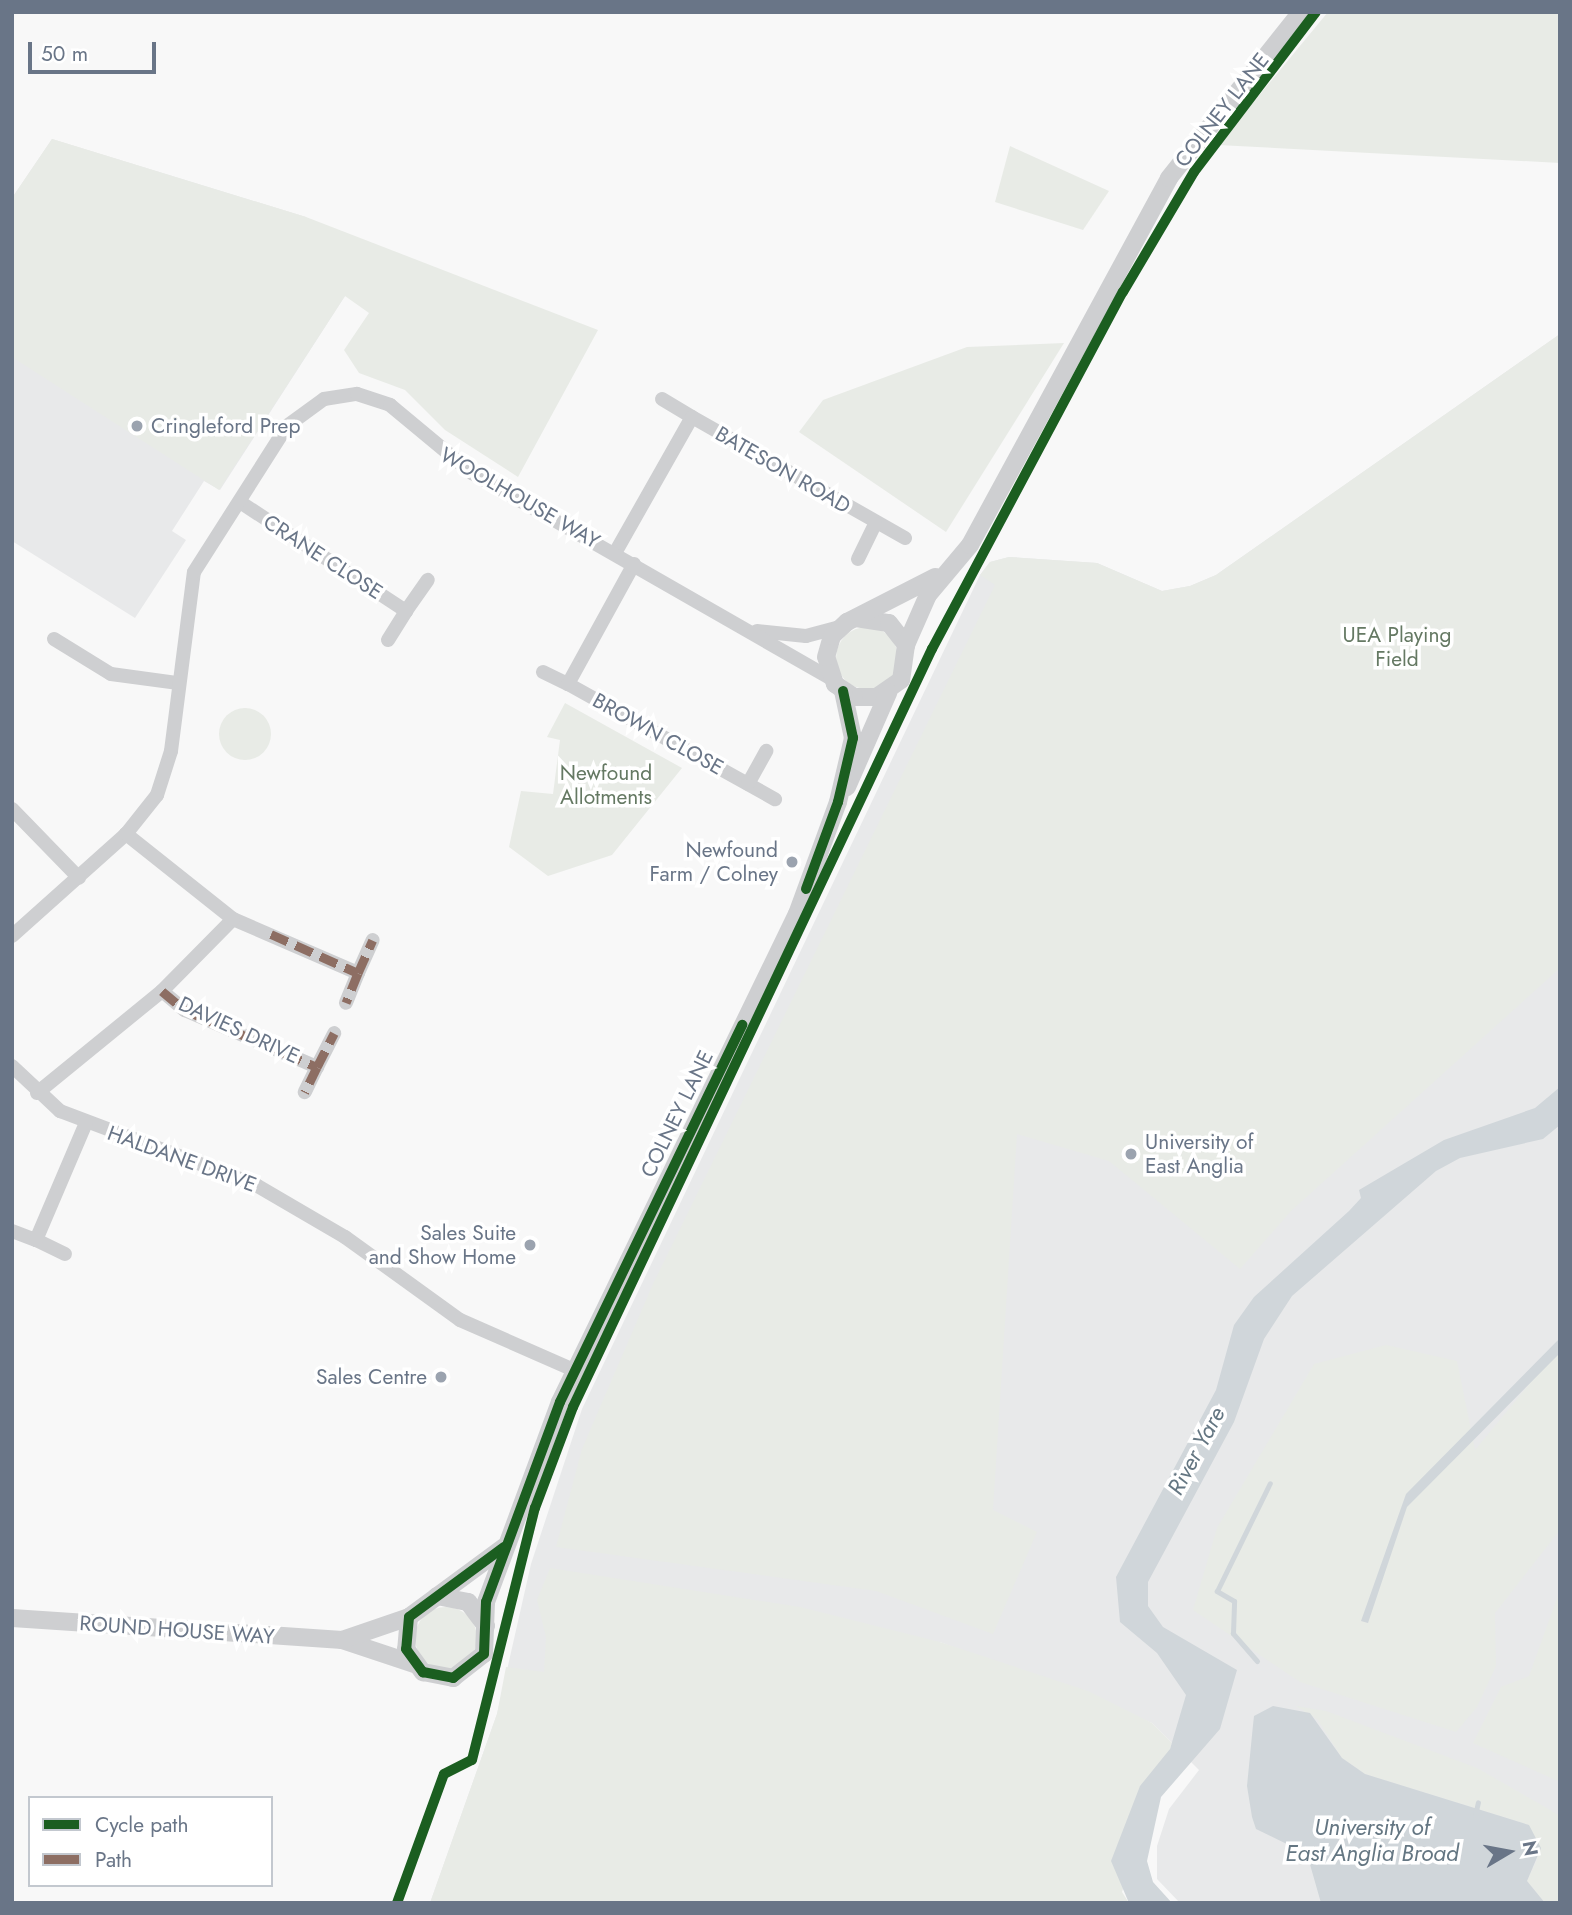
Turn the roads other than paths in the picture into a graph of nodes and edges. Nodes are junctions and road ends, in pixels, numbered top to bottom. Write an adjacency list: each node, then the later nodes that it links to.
1 (1301, 12): 7 (street, COLNEY LANE)
2 (662, 399): 3 (street, BATESON ROAD)
3 (692, 417): 5 (street, BATESON ROAD); 8 (street, BATESON ROAD)
4 (240, 502): 8 (street, WOOLHOUSE WAY); 12 (street, CRANE CLOSE); 20 (street, WOOLHOUSE WAY)
5 (875, 524): 6 (street, BATESON ROAD); 9 (street, BATESON ROAD)
6 (905, 538)
7 (970, 545): 13 (street, COLNEY LANE); 18 (street, COLNEY LANE)
8 (615, 553): 10 (street, WOOLHOUSE WAY)
9 (858, 559)
10 (634, 564): 15 (street, WOOLHOUSE WAY); 21 (street, BROWN CLOSE)
11 (428, 580): 12 (street, CRANE CLOSE)
12 (406, 611): 17 (street, CRANE CLOSE)
13 (856, 618): 14 (street, COLNEY LANE); 18 (street)
14 (840, 627): 15 (street, WOOLHOUSE WAY); 22 (street, COLNEY LANE)
15 (752, 630): 22 (street, WOOLHOUSE WAY)
16 (54, 639): 20 (street)
17 (388, 640)
18 (906, 645): 23 (street, COLNEY LANE)
19 (543, 671): 21 (street, BROWN CLOSE)
20 (178, 683): 29 (street, WOOLHOUSE WAY)
21 (568, 684): 25 (street, BROWN CLOSE)
22 (837, 685): 23 (street); 27 (street, COLNEY LANE)
23 (888, 693): 27 (street, COLNEY LANE)
24 (766, 751): 25 (street, BROWN CLOSE)
25 (748, 784): 26 (street, BROWN CLOSE)
26 (775, 799)
27 (838, 802): 46 (street, COLNEY LANE)
28 (12, 809): 30 (street)
29 (126, 834): 30 (street, WOOLHOUSE WAY); 31 (street)
30 (79, 878): 32 (street, WOOLHOUSE WAY)
31 (233, 919): 34 (street); 35 (street, DAVIES DRIVE)
32 (12, 936)
33 (373, 940): 34 (street)
34 (358, 973): 36 (street)
35 (162, 991): 39 (street, DAVIES DRIVE); 41 (street, DAVIES DRIVE)
36 (346, 1003)
37 (334, 1033): 39 (street, DAVIES DRIVE)
38 (12, 1066): 41 (street, HALDANE DRIVE)
39 (317, 1067): 40 (street, DAVIES DRIVE)
40 (305, 1092)
41 (37, 1093): 42 (street, HALDANE DRIVE)
42 (86, 1123): 44 (street); 46 (street, HALDANE DRIVE)
43 (12, 1231): 44 (street)
44 (36, 1240): 45 (street)
45 (65, 1254)
46 (574, 1370): 47 (street, COLNEY LANE)
47 (504, 1547): 48 (street); 51 (street, COLNEY LANE)
48 (437, 1596): 49 (street); 51 (street)
49 (409, 1617): 52 (street, ROUND HOUSE WAY); 53 (street)
50 (12, 1618): 52 (street, ROUND HOUSE WAY)
51 (486, 1627): 53 (street, COLNEY LANE)
52 (342, 1640): 53 (street, ROUND HOUSE WAY)
53 (414, 1664)

